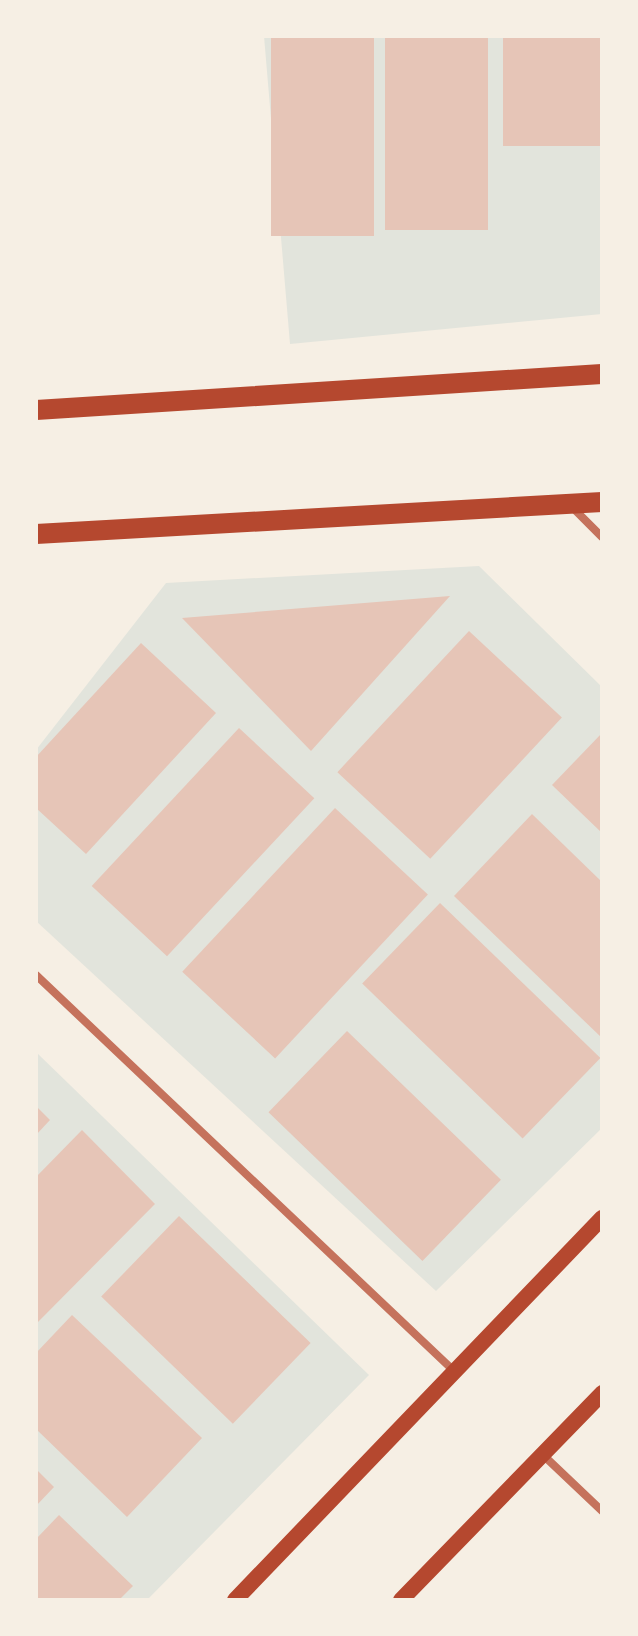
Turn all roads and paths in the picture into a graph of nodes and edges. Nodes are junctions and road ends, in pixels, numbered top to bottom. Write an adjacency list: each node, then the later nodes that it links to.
1 (602, 374): 2 (main road)
2 (36, 410)
3 (602, 502): 4 (main road)
4 (570, 505): 5 (main road); 6 (street)
5 (36, 534)
6 (602, 537)
7 (36, 975): 9 (street)
8 (602, 1218): 9 (main road)
9 (454, 1371): 13 (main road)
10 (602, 1393): 11 (main road)
11 (542, 1454): 12 (street); 14 (main road)
12 (602, 1511)
13 (235, 1600)
14 (401, 1600)

